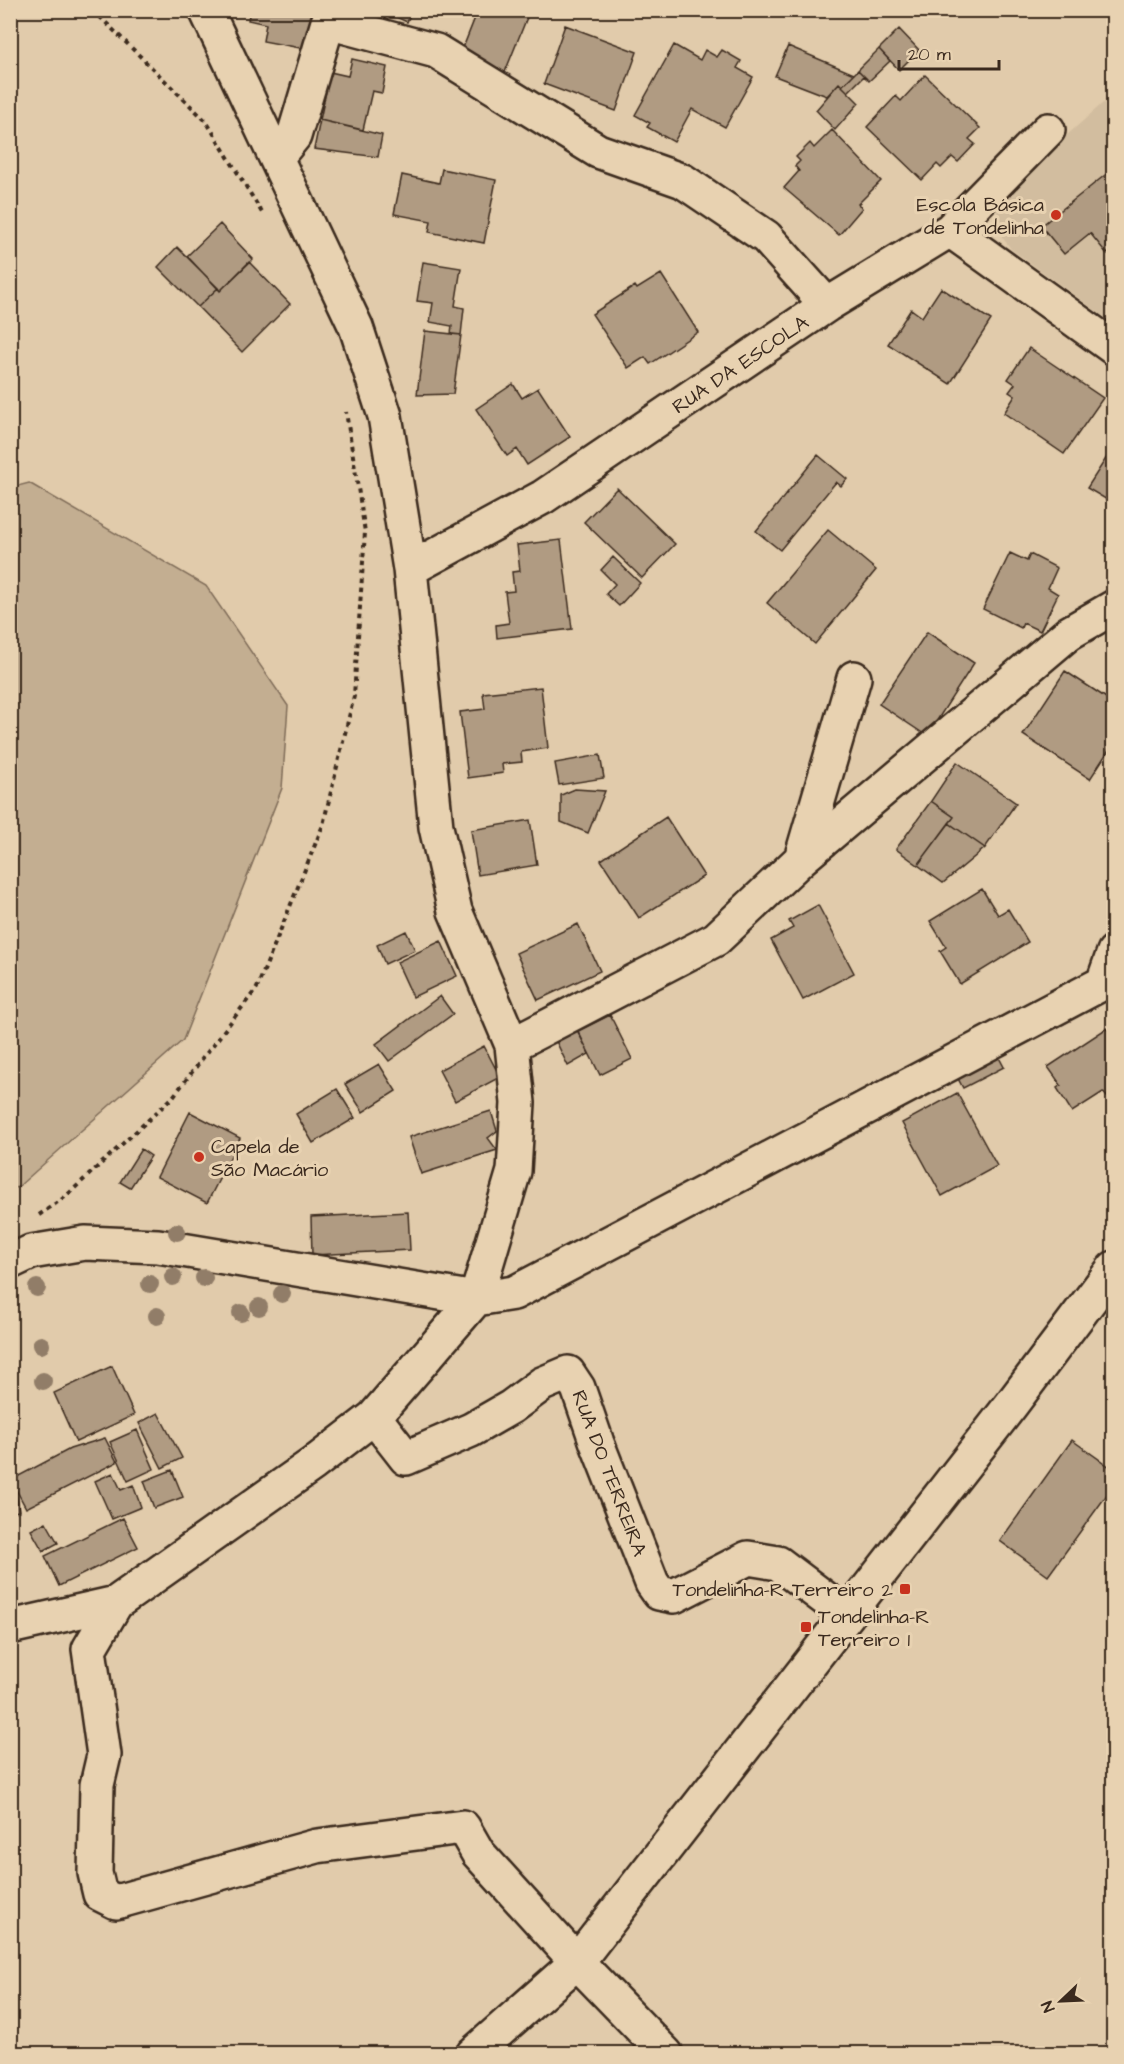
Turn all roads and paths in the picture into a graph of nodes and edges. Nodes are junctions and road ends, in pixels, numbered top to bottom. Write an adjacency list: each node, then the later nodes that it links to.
1 (93, 10): 5 (path)
2 (206, 10): 4 (street)
3 (1048, 130): 6 (street, RUA DA ESCOLA)
4 (276, 158): 7 (street); 10 (street)
5 (265, 218)
6 (950, 230): 7 (street, RUA DA ESCOLA); 8 (street)
7 (827, 305): 10 (street, RUA DA ESCOLA)
8 (1113, 348)
9 (344, 403): 16 (path)
10 (410, 569): 15 (street)
11 (1113, 607): 13 (street)
12 (854, 678): 13 (street)
13 (801, 859): 15 (street)
14 (1113, 952): 19 (street)
15 (512, 1045): 19 (street)
16 (38, 1216)
17 (10, 1262): 19 (street)
18 (1113, 1268): 22 (street)
19 (476, 1299): 20 (street)
20 (374, 1417): 21 (street); 22 (street, RUA DO TERREIRA)
21 (116, 1603): 23 (street); 24 (street)
22 (848, 1615): 24 (street)
23 (10, 1627)
24 (577, 1962): 25 (street); 26 (street)
25 (473, 2054)
26 (666, 2054)

